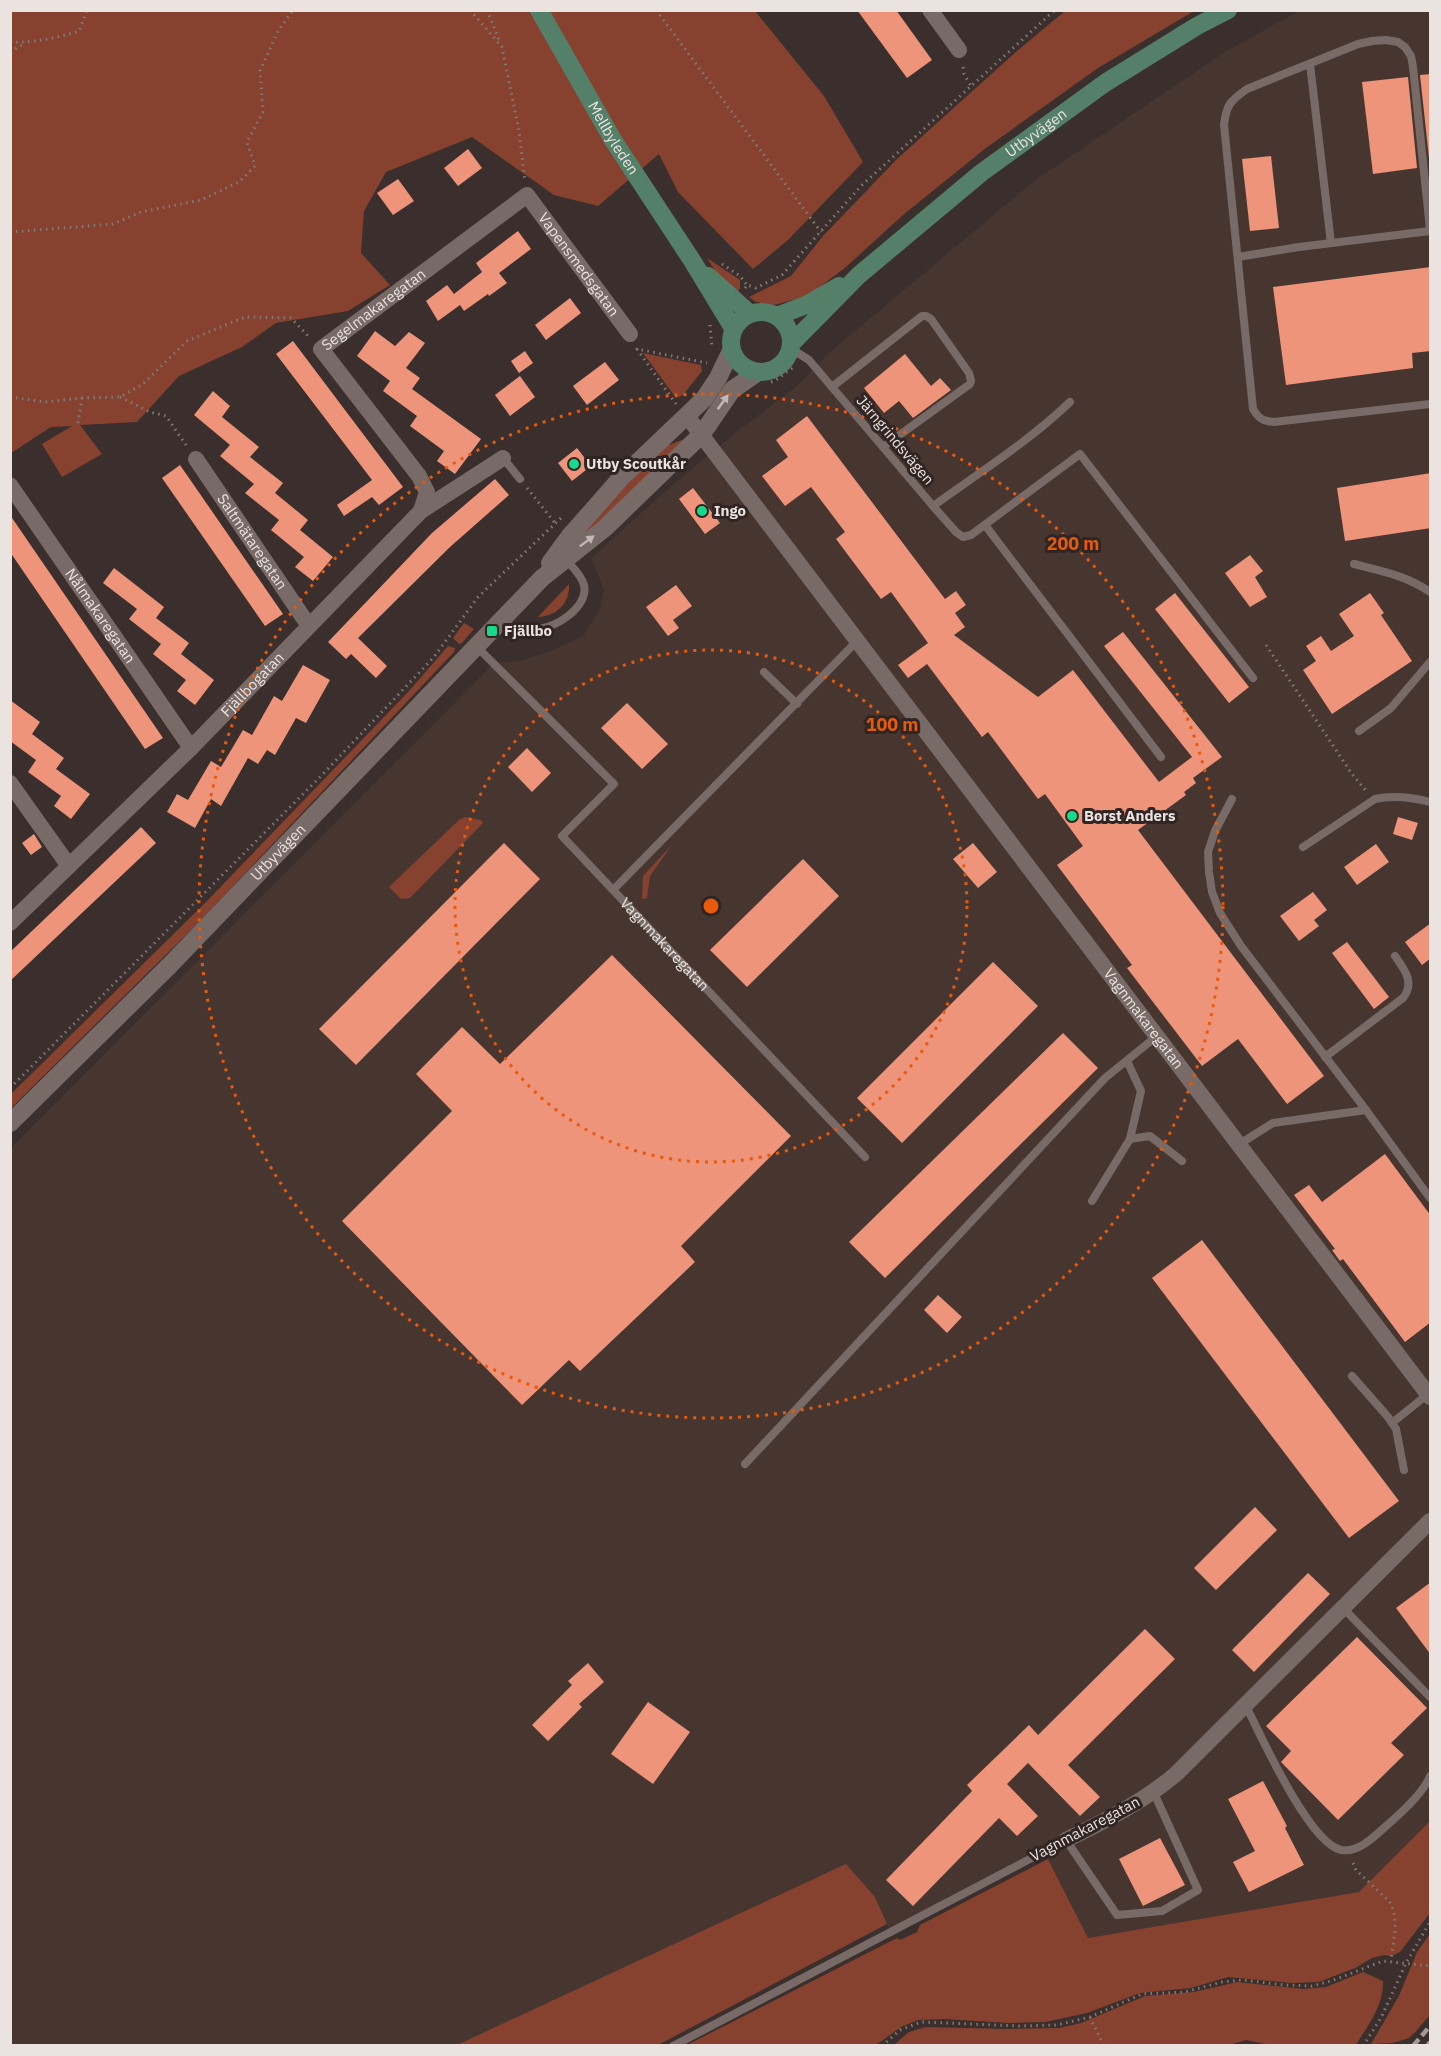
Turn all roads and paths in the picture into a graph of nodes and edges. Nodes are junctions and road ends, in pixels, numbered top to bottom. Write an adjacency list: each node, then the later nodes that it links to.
1 (87, 10): 11 (path)
2 (293, 10): 19 (path)
3 (470, 10): 12 (path)
4 (487, 10): 12 (path)
5 (539, 10): 24 (main road, Mellbyleden)
6 (656, 10): 20 (path)
7 (930, 10): 13 (street)
8 (1055, 10): 16 (path)
9 (1228, 10): 23 (main road, Utbyvägen)
10 (10, 42): 11 (path)
11 (26, 43): 14 (path)
12 (502, 47): 17 (path)
13 (959, 50): 16 (path)
14 (10, 52)
15 (1310, 64): 18 (lane); 21 (lane); 22 (lane)
16 (972, 86): 20 (path)
17 (527, 195): 28 (street, Vapensmedsgatan); 30 (street, Segelmakaregatan)
18 (1431, 230): 21 (lane)
19 (10, 232)
20 (821, 232): 24 (path)
21 (1331, 243): 22 (lane)
22 (1238, 257): 40 (lane)
23 (859, 275): 26 (main road, Utbyvägen); 29 (main road, Utbyvägen)
24 (728, 306): 25 (main road, Mellbyleden); 27 (main road, Mellbyleden); 32 (path)
25 (749, 314): 26 (main road, Utbyvägen); 27 (main road)
26 (777, 316): 29 (main road)
27 (733, 328): 31 (main road, Utbyvägen)
28 (630, 334)
29 (791, 346): 34 (main road, Utbyvägen); 35 (lane, Järngrindsvägen)
30 (321, 349): 37 (path); 50 (street, Segelmakaregatan)
31 (732, 351): 34 (main road); 41 (street, Utbyvägen)
32 (709, 364): 33 (path); 41 (path)
33 (707, 371)
34 (758, 372): 43 (street, Utbyvägen, one-way to 34)
35 (832, 387): 44 (lane, Järngrindsvägen); 44 (lane)
36 (10, 397): 38 (path)
37 (120, 397): 38 (path); 46 (path)
38 (82, 398): 42 (path)
39 (1070, 402): 49 (lane, Järngrindsvägen)
40 (1431, 404)
41 (686, 407): 43 (street, Vagnmakaregatan); 53 (street, Utbyvägen)
42 (78, 423)
43 (702, 434): 53 (street, Utbyvägen, one-way to 43); 58 (street, Vagnmakaregatan)
44 (883, 447): 49 (lane, Järngrindsvägen)
45 (503, 458): 47 (lane); 50 (street, Fjällbogatan)
46 (196, 459): 57 (street, Saltmätaregatan)
47 (520, 480)
48 (10, 485): 66 (street, Nålmakaregatan)
49 (933, 506): 52 (lane)
50 (421, 511): 57 (street, Fjällbogatan)
51 (563, 515): 80 (path)
52 (985, 525): 63 (lane); 67 (lane)
53 (562, 555): 56 (street, Utbyvägen); 56 (lane)
54 (1354, 564): 55 (lane)
55 (1431, 592)
56 (498, 625): 60 (street, Utbyvägen)
57 (309, 626): 66 (street, Fjällbogatan)
58 (858, 640): 64 (lane, Vagnmakaregatan); 77 (street, Vagnmakaregatan)
59 (1266, 645): 70 (path)
60 (477, 647): 74 (lane, Vagnmakaregatan); 82 (street, Utbyvägen)
61 (1431, 662): 65 (lane)
62 (764, 672): 64 (lane)
63 (1253, 678)
64 (797, 704): 74 (lane, Vagnmakaregatan)
65 (1359, 731)
66 (191, 748): 73 (street, Fjällbogatan)
67 (1161, 757)
68 (10, 783): 73 (street)
69 (1232, 799): 78 (lane)
70 (1375, 799): 71 (lane); 72 (lane)
71 (1431, 802)
72 (1304, 847)
73 (69, 866): 75 (street, Fjällbogatan)
74 (613, 890): 85 (lane, Vagnmakaregatan)
75 (10, 923)
76 (1395, 956): 78 (lane)
77 (1157, 1036): 79 (lane); 84 (street, Vagnmakaregatan)
78 (1325, 1057): 81 (lane)
79 (1127, 1060): 83 (lane); 92 (lane)
80 (10, 1088)
81 (1366, 1110): 84 (lane); 87 (lane)
82 (10, 1124)
83 (1130, 1139): 86 (lane); 88 (lane)
84 (1238, 1145): 90 (street, Vagnmakaregatan)
85 (865, 1157)
86 (1182, 1161)
87 (1431, 1198)
88 (1092, 1201)
89 (1352, 1376): 91 (lane)
90 (1429, 1395): 91 (lane)
91 (1392, 1424): 93 (lane)
92 (745, 1464)
93 (1404, 1470)
94 (1431, 1521): 95 (street, Vagnmakaregatan)
95 (1344, 1609): 96 (lane); 97 (street, Vagnmakaregatan)
96 (1431, 1697)
97 (1246, 1706): 99 (street, Vagnmakaregatan); 101 (lane)
98 (1431, 1776): 101 (lane)
99 (1154, 1792): 100 (street, Vagnmakaregatan); 100 (lane)
100 (1066, 1840): 107 (lane, Vagnmakaregatan)
101 (1348, 1850): 103 (path)
102 (1431, 1922): 104 (path)
103 (1390, 1961): 104 (path); 106 (path)
104 (1406, 1963): 105 (path); 110 (path)
105 (1431, 1966)
106 (1090, 2017): 108 (path); 109 (path)
107 (673, 2046)
108 (882, 2046)
109 (1104, 2046)
110 (1363, 2046)

